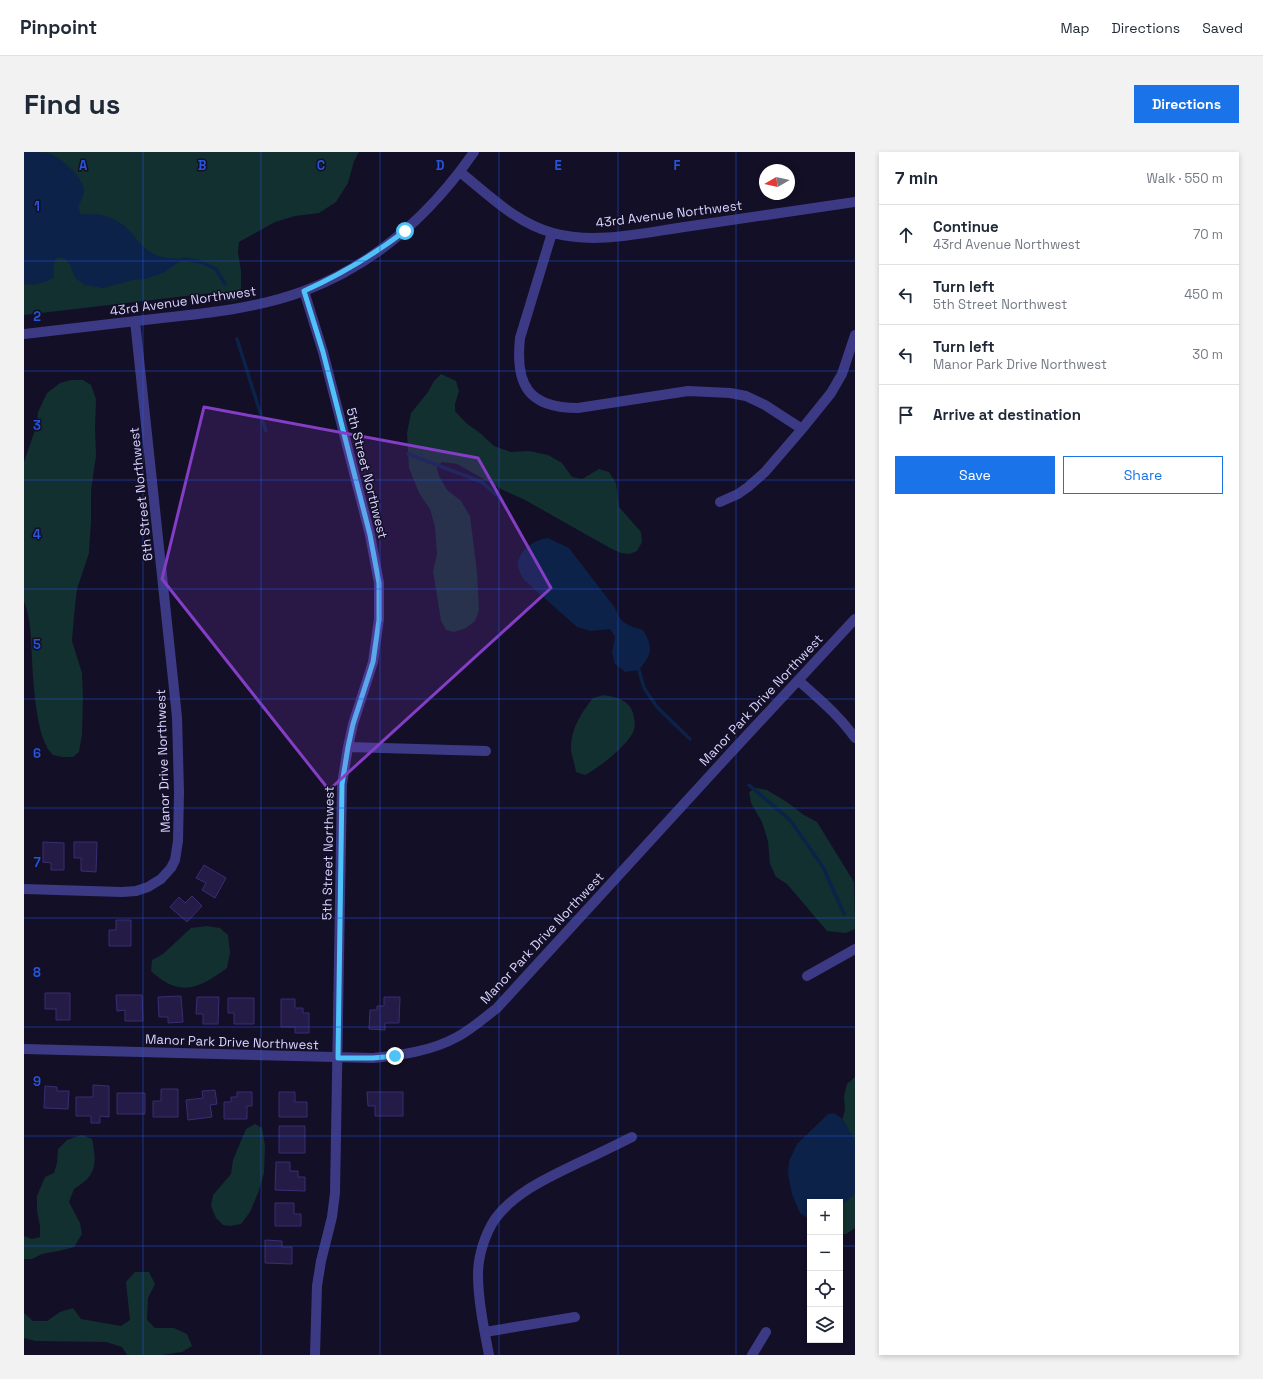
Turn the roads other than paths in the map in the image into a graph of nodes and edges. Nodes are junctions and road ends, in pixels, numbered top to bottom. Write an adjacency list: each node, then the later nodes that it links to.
1 (474, 152): 2 (street)
2 (460, 172): 4 (street, 43rd Avenue Northwest); 5 (street, 43rd Avenue Northwest)
3 (855, 202): 4 (street, 43rd Avenue Northwest)
4 (552, 233): 9 (street)
5 (304, 291): 6 (street, 43rd Avenue Northwest); 15 (street, 5th Street Northwest)
6 (135, 321): 7 (street, 43rd Avenue Northwest); 12 (street, 6th Street Northwest)
7 (24, 334)
8 (855, 335): 9 (street)
9 (802, 429): 10 (street)
10 (720, 502)
11 (855, 619): 13 (street, Manor Park Drive Northwest)
12 (172, 665): 17 (street, Manor Drive Northwest)
13 (798, 680): 14 (street); 21 (street, Manor Park Drive Northwest)
14 (855, 738)
15 (348, 747): 16 (street); 21 (street, 5th Street Northwest)
16 (486, 751)
17 (24, 889)
18 (855, 949): 19 (street)
19 (806, 976)
20 (24, 1049): 21 (street, Manor Park Drive Northwest)
21 (338, 1058): 26 (street, 5th Street Northwest)
22 (632, 1137): 24 (street)
23 (575, 1317): 24 (street)
24 (485, 1332): 27 (street)
25 (766, 1332): 28 (street)
26 (315, 1355)
27 (489, 1355)
28 (752, 1355)

